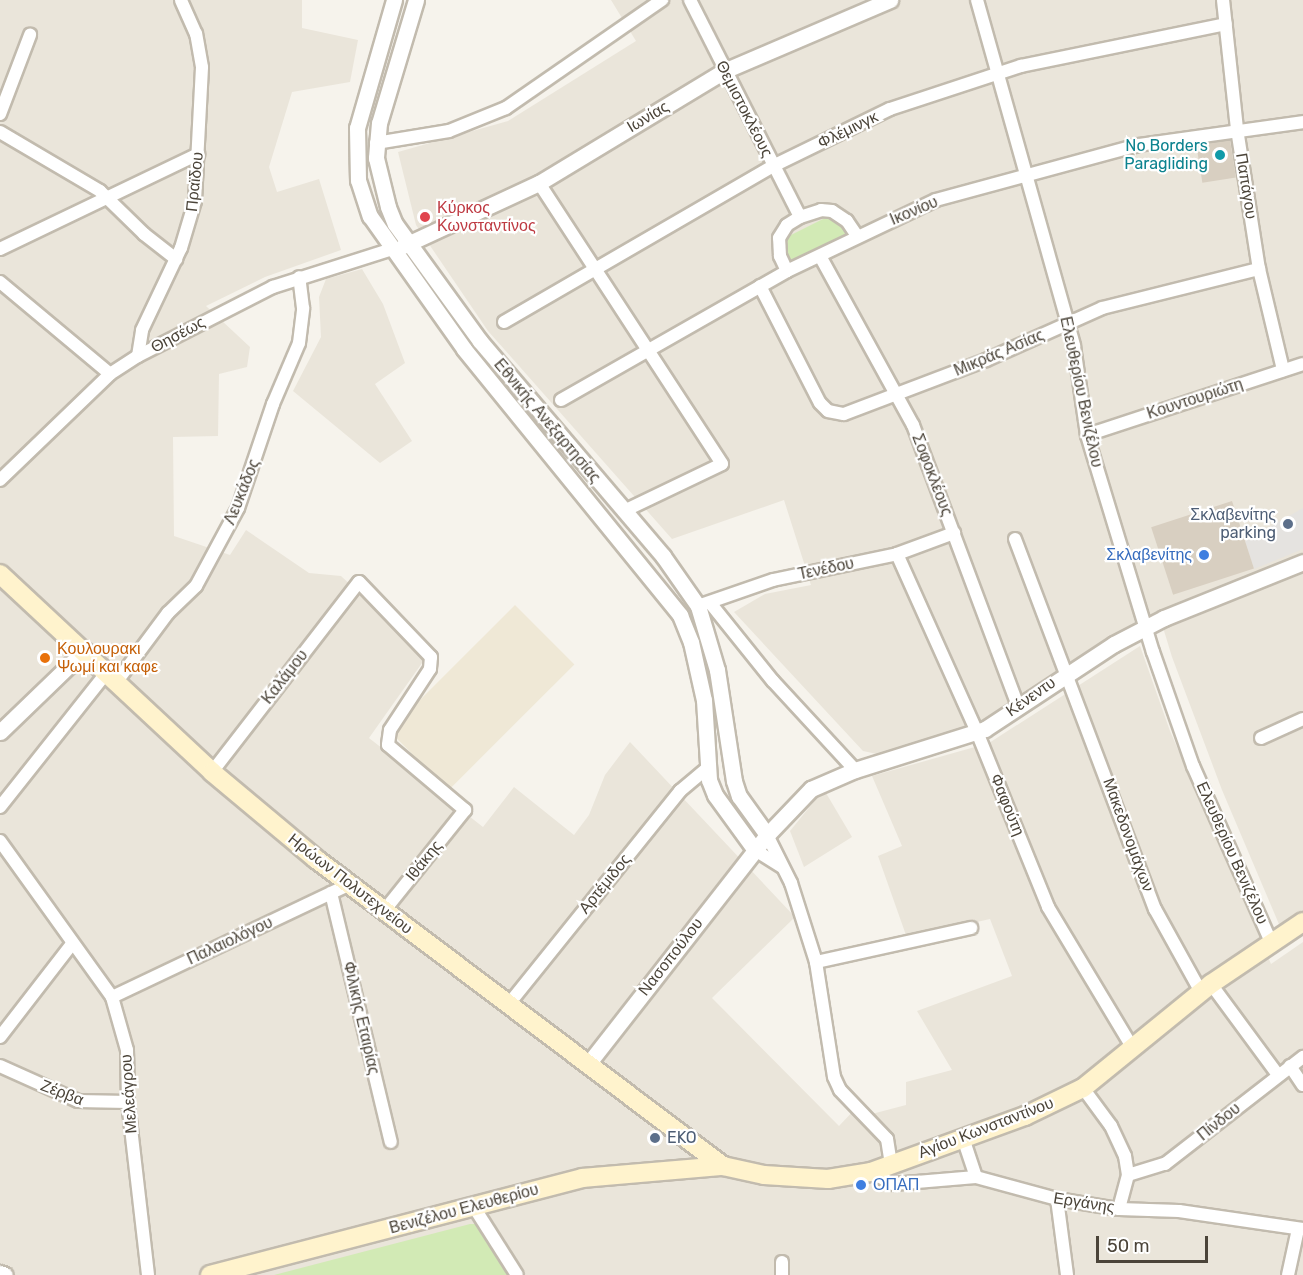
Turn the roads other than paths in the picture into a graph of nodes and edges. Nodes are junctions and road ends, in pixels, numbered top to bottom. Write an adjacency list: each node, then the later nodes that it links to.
1 (181, 0): 18 (street, Πραϊδου)
2 (393, 0): 27 (street)
3 (416, 0): 17 (street, Εθνικής Ανεξαρτησίας)
4 (662, 0): 17 (street)
5 (690, 0): 11 (street, Θεμιστοκλέους)
6 (890, 0): 11 (street, Ιωνίας)
7 (977, 0): 12 (street, Ελευθερίου Βενιζέλου)
8 (1223, 0): 9 (street, Παπάγου)
9 (1226, 24): 12 (street, Φλέμινγκ); 15 (street, Παπάγου)
10 (30, 35): 13 (street)
11 (724, 71): 19 (street, Θεμιστοκλέους); 21 (street, Ιωνίας)
12 (996, 73): 19 (street, Φλέμινγκ); 20 (street, Ελευθερίου Βενιζέλου)
13 (0, 114)
14 (1303, 122): 15 (street, Ικονίου)
15 (1237, 129): 20 (street, Ικονίου); 30 (street, Παπάγου)
16 (0, 132): 22 (street)
17 (376, 143): 25 (street, Εθνικής Ανεξαρτησίας)
18 (198, 154): 22 (street); 29 (street, Πραϊδου)
19 (773, 166): 23 (street, Θεμιστοκλέους); 31 (street, Φλέμινγκ)
20 (1023, 174): 24 (street, Ικονίου); 37 (street, Ελευθερίου Βενιζέλου)
21 (539, 183): 25 (street, Ιωνίας); 31 (street)
22 (107, 197): 26 (street); 29 (street)
23 (800, 217): 24 (street); 32 (street)
24 (857, 236): 28 (street, Ικονίου)
25 (410, 244): 27 (street, Ιωνίας); 47 (street, Εθνικής Ανεξαρτησίας)
26 (0, 249)
27 (392, 249): 33 (street, Θησέως); 63 (street)
28 (820, 256): 32 (street, Ικονίου); 43 (street, Σοφοκλέους)
29 (176, 259): 39 (street, Πραϊδου)
30 (1259, 269): 37 (street, Μικράς Ασίας); 41 (street, Παπάγου)
31 (593, 271): 36 (street, Φλέμινγκ); 38 (street)
32 (786, 271): 35 (street, Ικονίου)
33 (299, 277): 39 (street, Θησέως); 57 (street, Λευκάδος)
34 (0, 282): 42 (street)
35 (760, 286): 38 (street, Ικονίου); 43 (street, Μικράς Ασίας)
36 (504, 322)
37 (1067, 323): 43 (street, Μικράς Ασίας); 45 (street, Ελευθερίου Βενιζέλου)
38 (649, 350): 44 (street, Ικονίου); 47 (street)
39 (138, 356): 42 (street, Θησέως)
40 (1303, 364): 41 (street, Κουντουριώτη)
41 (1283, 370): 45 (street, Κουντουριώτη)
42 (110, 374): 46 (street, Θησέως)
43 (897, 395): 48 (street, Σοφοκλέους)
44 (561, 400)
45 (1087, 435): 54 (street, Ελευθερίου Βενιζέλου)
46 (0, 480)
47 (624, 511): 53 (street, Εθνικής Ανεξαρτησίας)
48 (954, 533): 50 (street, Τενέδου); 58 (street, Σοφοκλέους)
49 (1015, 539): 56 (street, Μακεδονομάχων)
50 (897, 554): 53 (street, Τενέδου); 61 (street, Φαφούτη)
51 (1303, 562): 54 (street, Κένεντυ)
52 (0, 574): 55 (main road, Ηρώων Πολυτεχνείου)
53 (705, 605): 64 (street); 68 (street, Εθνικής Ανεξαρτησίας)
54 (1146, 627): 56 (street, Κένεντυ); 77 (street, Ελευθερίου Βενιζέλου)
55 (85, 650): 57 (main road, Ηρώων Πολυτεχνείου); 60 (street)
56 (1068, 672): 58 (street, Κένεντυ); 79 (street, Μακεδονομάχων)
57 (112, 676): 65 (main road, Ηρώων Πολυτεχνείου); 66 (street, Λευκάδος)
58 (1018, 706): 61 (street, Κένεντυ)
59 (1303, 719): 62 (street)
60 (0, 732)
61 (977, 732): 64 (street, Κένεντυ); 83 (street, Φαφούτη)
62 (1261, 738)
63 (707, 768): 70 (street); 81 (street, Αρτέμιδος)
64 (855, 770): 68 (street, Κένεντυ)
65 (212, 772): 67 (street, Καλάμου); 72 (main road, Ηρώων Πολυτεχνείου)
66 (0, 807)
67 (465, 810): 73 (street, Ιθάκης)
68 (767, 835): 70 (street, Νασοπούλου); 71 (street)
69 (0, 841): 76 (street, Μελεάγρου)
70 (755, 850): 71 (street); 85 (street, Νασοπούλου)
71 (782, 867): 78 (street)
72 (340, 889): 73 (main road, Ηρώων Πολυτεχνείου); 80 (street, Παλαιολόγου); 93 (street, Φιλικής Εταιρίας)
73 (384, 911): 81 (main road, Ηρώων Πολυτεχνείου)
74 (1303, 922): 77 (main road, Αγίου Κωνσταντίνου)
75 (971, 928): 78 (street)
76 (72, 944): 80 (street, Μελεάγρου); 82 (street)
77 (1272, 944): 79 (main road, Αγίου Κωνσταντίνου)
78 (816, 962): 94 (street)
79 (1206, 988): 83 (main road, Αγίου Κωνσταντίνου); 88 (street, Μακεδονομάχων)
80 (112, 997): 91 (street, Μελεάγρου)
81 (508, 1005): 85 (main road, Ηρώων Πολυτεχνείου)
82 (0, 1037)
83 (1132, 1047): 90 (main road, Αγίου Κωνσταντίνου)
84 (1303, 1056): 87 (street, Πίνδου)
85 (588, 1064): 95 (main road, Ηρώων Πολυτεχνείου)
86 (0, 1066): 91 (street, Ζέρβα)
87 (1290, 1066): 88 (street, Πίνδου); 89 (street)
88 (1278, 1075): 97 (street, Πίνδου)
89 (1303, 1085)
90 (1083, 1088): 92 (main road, Αγίου Κωνσταντίνου); 97 (street)
91 (128, 1102): 106 (street, Μελεάγρου)
92 (963, 1138): 94 (main road, Αγίου Κωνσταντίνου); 98 (street)
93 (391, 1142)
94 (891, 1164): 96 (main road, Αγίου Κωνσταντίνου)
95 (723, 1166): 96 (main road, Αγίου Κωνσταντίνου); 100 (main road, Βενιζέλου Ελευθερίου)
96 (871, 1172): 98 (street, Εργάνης)
97 (1128, 1174): 101 (street)
98 (976, 1177): 99 (street, Εργάνης)
99 (1057, 1199): 101 (street, Εργάνης); 110 (street)
100 (474, 1207): 107 (main road, Βενιζέλου Ελευθερίου); 108 (street)
101 (1119, 1209): 102 (street, Εργάνης)
102 (1300, 1229): 111 (street)
103 (782, 1262): 109 (street)
104 (0, 1273): 105 (street)
105 (5, 1275)
106 (148, 1275)
107 (210, 1275)
108 (517, 1275)
109 (782, 1275)
110 (1067, 1275)
111 (1288, 1275)

